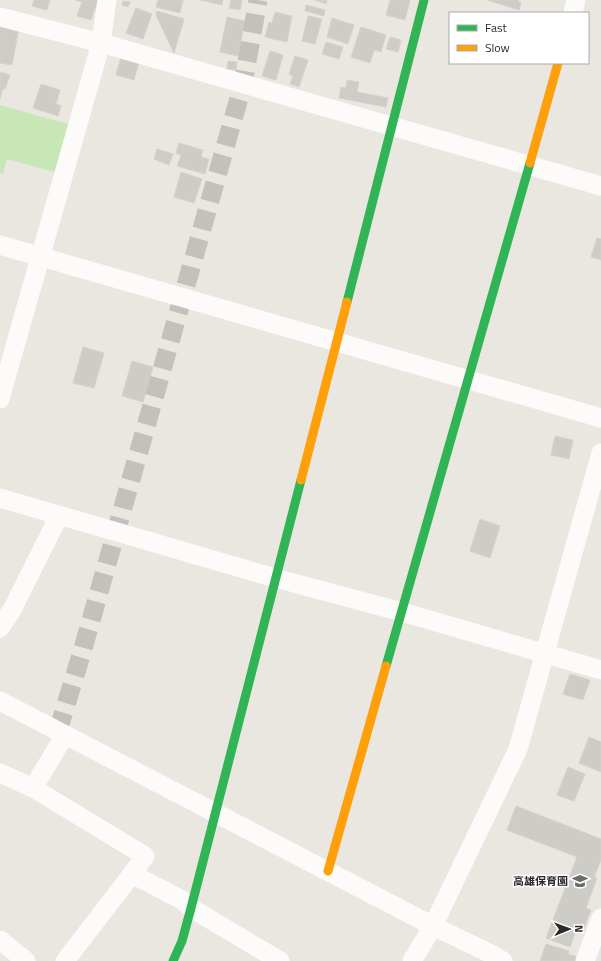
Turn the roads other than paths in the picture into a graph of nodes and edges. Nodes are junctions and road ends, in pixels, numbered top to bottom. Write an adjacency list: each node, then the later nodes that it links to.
1 (107, 0): 6 (street)
2 (424, 0): 8 (street)
3 (576, 0): 4 (street)
4 (573, 12)
5 (0, 17): 6 (street)
6 (101, 43): 8 (street); 12 (street)
7 (558, 64): 9 (street)
8 (392, 127): 9 (street); 13 (street)
9 (529, 165): 10 (street); 14 (street)
10 (601, 186)
11 (0, 245): 12 (street)
12 (41, 257): 13 (street); 15 (street)
13 (336, 341): 14 (street); 20 (street)
14 (468, 379): 16 (street); 21 (street)
15 (0, 399)
16 (601, 418)
17 (601, 453): 23 (street)
18 (0, 498): 19 (street)
19 (59, 516): 20 (street); 22 (street)
20 (275, 578): 21 (street); 29 (street)
21 (402, 612): 23 (street); 30 (street)
22 (0, 628)
23 (544, 654): 24 (street); 34 (street)
24 (601, 670)
25 (0, 702): 26 (street)
26 (64, 735): 28 (street); 29 (street)
27 (0, 773): 28 (street)
28 (34, 788): 31 (street)
29 (216, 813): 30 (street); 32 (street)
30 (328, 870): 34 (street)
31 (132, 874): 32 (street); 37 (street)
32 (192, 908): 38 (street); 39 (street)
33 (601, 918): 42 (street)
34 (433, 926): 40 (street); 41 (street)
35 (0, 940): 36 (street)
36 (26, 961)
37 (65, 961)
38 (173, 961)
39 (280, 961)
40 (412, 961)
41 (503, 961)
42 (585, 961)

